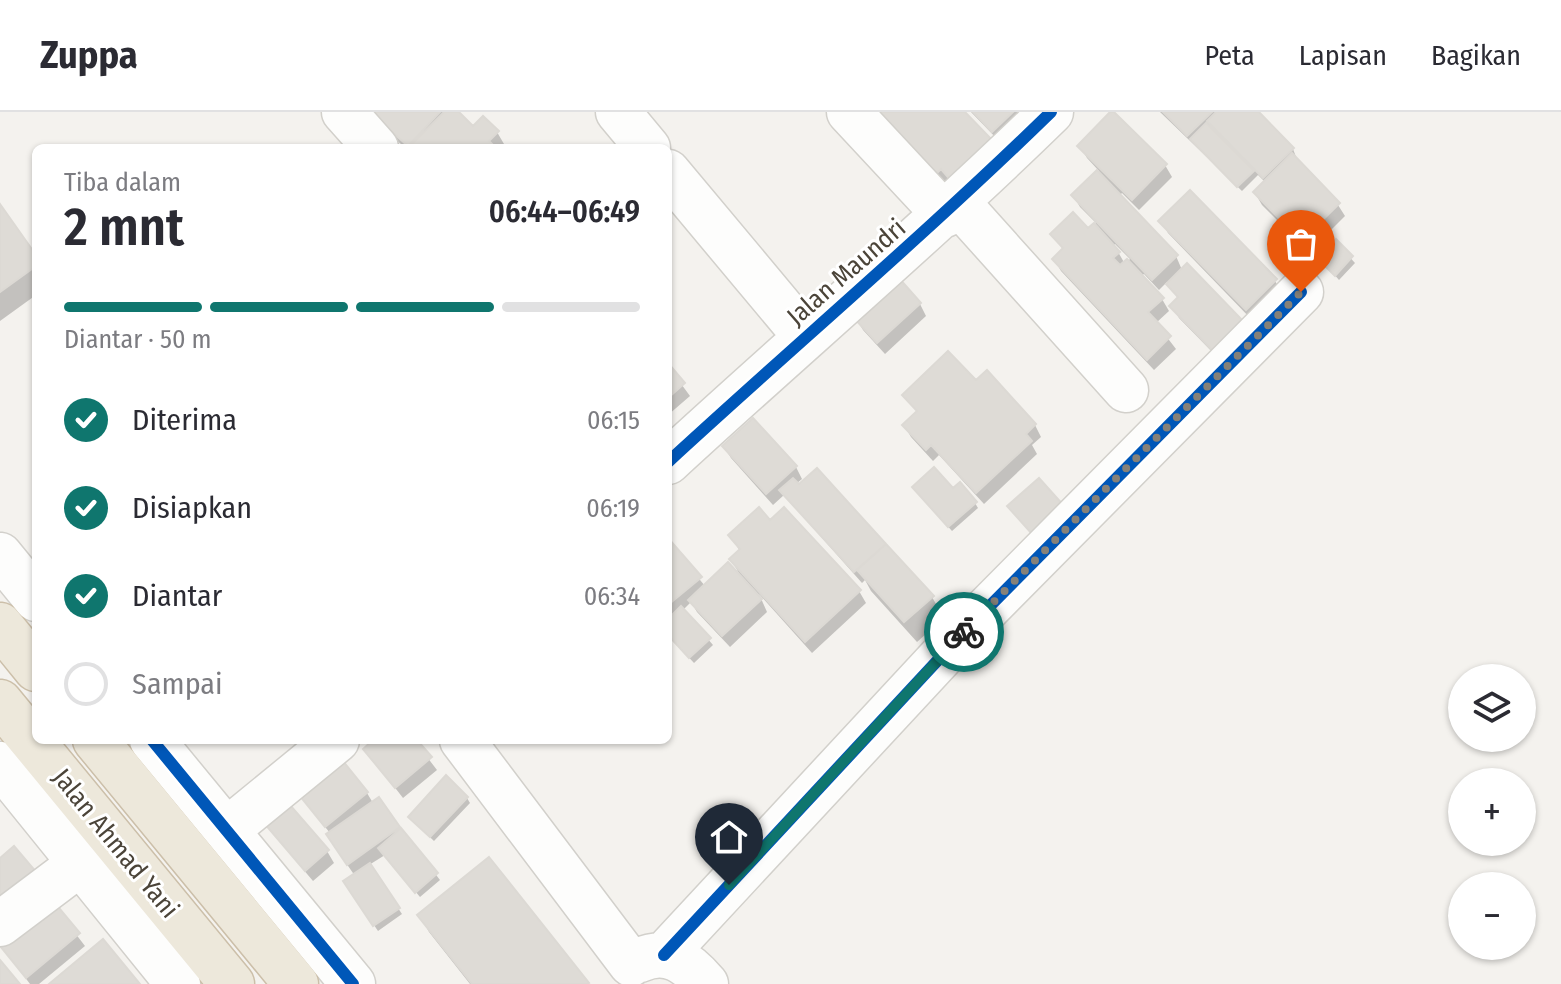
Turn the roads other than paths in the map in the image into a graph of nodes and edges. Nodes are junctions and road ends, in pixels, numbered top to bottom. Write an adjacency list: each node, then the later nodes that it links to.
1 (344, 112): 5 (street)
2 (618, 112): 6 (street)
3 (849, 112): 8 (street)
4 (1051, 112): 8 (street, Jalan Maundri)
5 (372, 144)
6 (645, 144)
7 (672, 177): 10 (street)
8 (952, 209): 10 (street, Jalan Maundri); 11 (street)
9 (1301, 292): 28 (street)
10 (805, 336): 12 (street, Jalan Maundri)
11 (1126, 390)
12 (672, 458)
13 (0, 555): 14 (street)
14 (32, 594)
15 (0, 625): 16 (highway)
16 (32, 664)
17 (0, 702): 18 (highway, Jalan Ahmad Yani)
18 (32, 741)
19 (35, 744): 30 (highway, Jalan Ahmad Yani)
20 (98, 744): 31 (highway, Jalan Ahmad Yani)
21 (155, 744): 25 (street)
22 (332, 744): 25 (street)
23 (465, 744): 28 (street)
24 (0, 764): 26 (street)
25 (227, 830): 32 (street)
26 (81, 863): 27 (street); 29 (street)
27 (0, 924)
28 (635, 968): 33 (street)
29 (178, 984)
30 (232, 984)
31 (296, 984)
32 (353, 984)
33 (706, 984)

